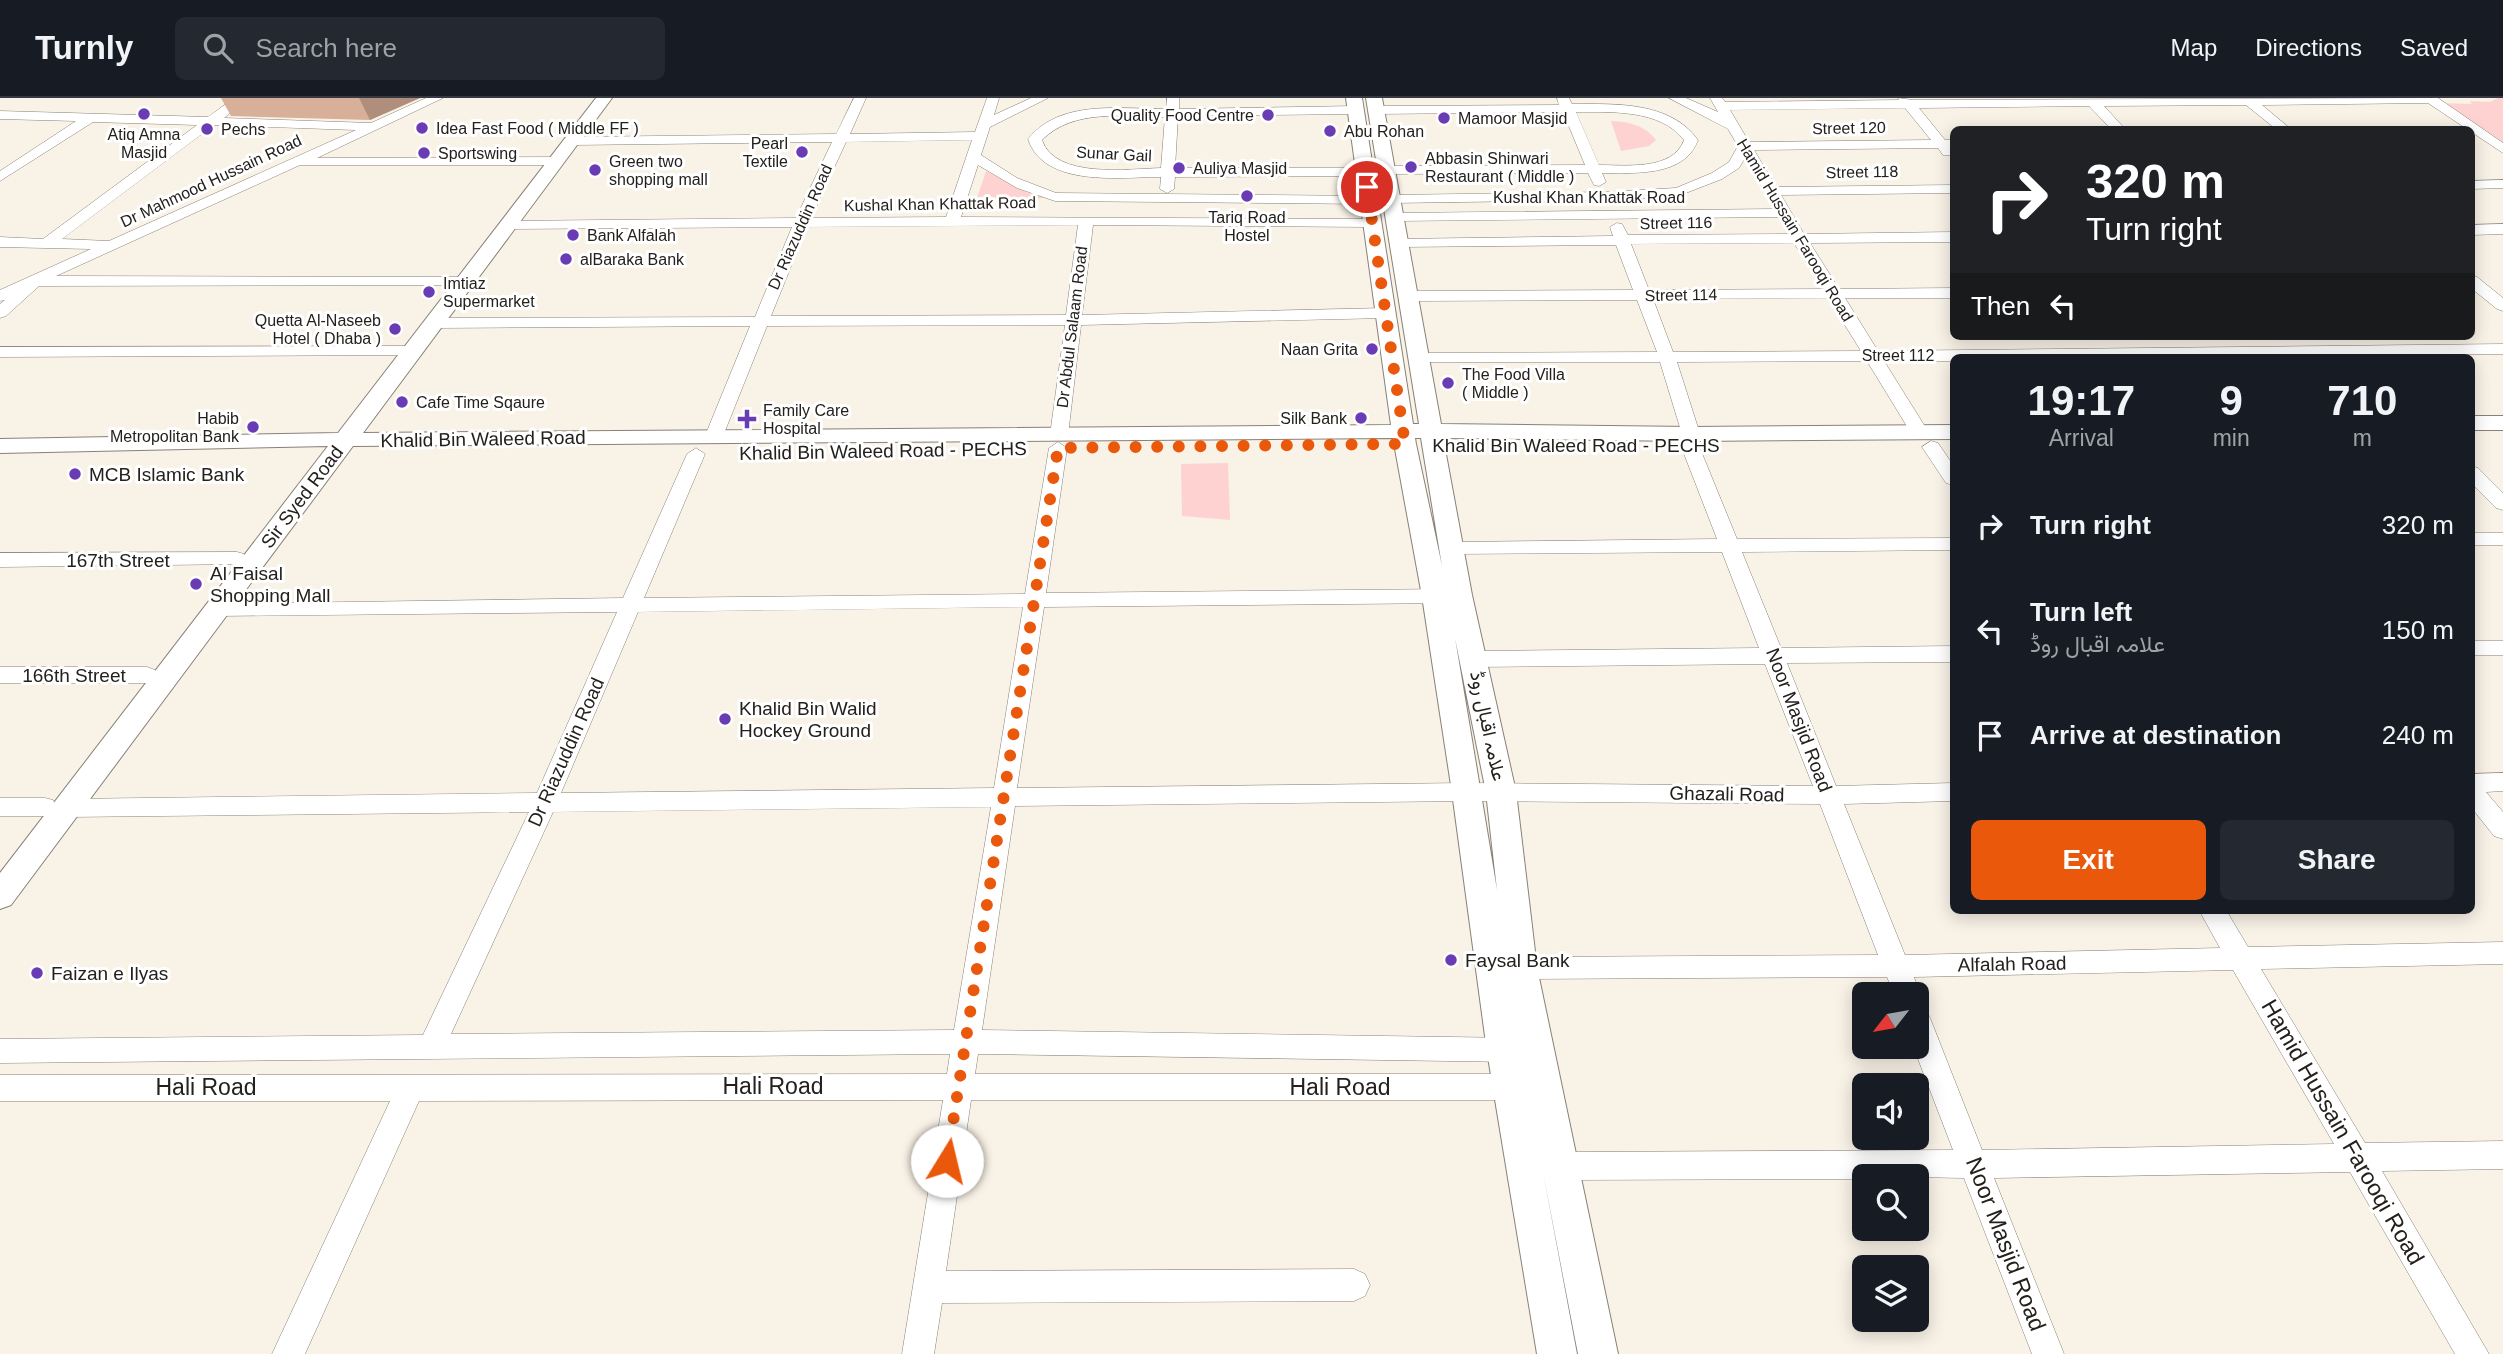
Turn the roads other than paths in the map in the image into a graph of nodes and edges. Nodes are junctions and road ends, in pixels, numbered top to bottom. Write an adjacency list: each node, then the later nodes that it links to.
1 (242, 98): 21 (street)
2 (437, 98): 22 (street, Dr Mahmood Hussain Road)
3 (593, 98): 37 (main road, Sir Syed Road)
4 (604, 98): 32 (main road, Sir Syed Road)
5 (860, 98): 29 (street, Dr Riazuddin Road)
6 (993, 98): 26 (street)
7 (1042, 98): 26 (street)
8 (1675, 98): 27 (street)
9 (2430, 98): 10 (street); 25 (street)
10 (2248, 99): 11 (street); 24 (street)
11 (2090, 100): 12 (street); 23 (street)
12 (1906, 101): 13 (street); 33 (street)
13 (1718, 102): 27 (street, Hamid Hussain Farooqi Road)
14 (1565, 103): 17 (street, Sunar Gail); 40 (street, Noor Masjid Road); 40 (street, Sunar Gail)
15 (46, 104): 19 (street)
16 (1173, 104): 17 (street, Sunar Gail); 41 (street); 41 (street, Sunar Gail)
17 (1365, 104): 39 (main road, علامہ اقبال روڈ)
18 (0, 115): 19 (street)
19 (27, 116): 20 (street)
20 (92, 117): 21 (street); 42 (street)
21 (211, 121): 22 (street); 63 (street)
22 (374, 126): 38 (street, Dr Mahmood Hussain Road)
23 (2116, 126)
24 (2281, 126)
25 (2469, 126)
26 (982, 130): 29 (street); 36 (street)
27 (1735, 130): 34 (street, Hamid Hussain Farooqi Road)
28 (2475, 130): 31 (street)
29 (841, 138): 32 (street); 55 (street, Dr Riazuddin Road)
30 (2475, 138): 31 (street)
31 (2486, 138): 35 (street)
32 (572, 141): 37 (main road, Sir Syed Road)
33 (1947, 144): 34 (street, Street 120)
34 (1745, 146): 46 (street, Hamid Hussain Farooqi Road); 47 (street)
35 (2503, 149)
36 (974, 156): 48 (street); 54 (street)
37 (551, 161): 38 (street); 56 (main road, Sir Syed Road); 66 (main road, Sir Syed Road)
38 (296, 162): 64 (street, Dr Mahmood Hussain Road)
39 (1376, 171): 40 (street, Sunar Gail); 41 (street, Sunar Gail); 51 (main road, علامہ اقبال روڈ)
40 (1595, 171): 47 (street, Noor Masjid Road)
41 (1169, 174): 48 (street)
42 (0, 177)
43 (2503, 184): 44 (street)
44 (2475, 185)
45 (1950, 188): 46 (street, Street 118)
46 (1772, 191): 49 (street, Hamid Hussain Farooqi Road)
47 (1606, 196): 50 (street, Noor Masjid Road); 51 (street)
48 (1166, 198): 51 (street); 53 (street)
49 (1785, 213): 50 (street, Kushal Khan Khattak Road); 60 (street, Hamid Hussain Farooqi Road)
50 (1614, 215): 51 (street, Kushal Khan Khattak Road); 61 (street, Noor Masjid Road)
51 (1385, 216): 53 (street, Kushal Khan Khattak Road); 61 (street, Street 116); 73 (main road, علامہ اقبال روڈ); 77 (main road, علامہ اقبال روڈ)
52 (1086, 220): 53 (street, Kushal Khan Khattak Road); 54 (street, Kushal Khan Khattak Road); 79 (street, Dr Abdul Salaam Road)
53 (1165, 220)
54 (952, 221): 55 (street, Kushal Khan Khattak Road)
55 (801, 223): 56 (street, Kushal Khan Khattak Road); 78 (street, Dr Riazuddin Road)
56 (508, 225): 66 (main road, Sir Syed Road)
57 (2503, 229): 58 (street)
58 (2475, 230)
59 (1950, 237): 60 (street, Street 116)
60 (1799, 238): 61 (street, Street 116); 70 (street, Hamid Hussain Farooqi Road)
61 (1620, 241): 74 (street, Noor Masjid Road)
62 (0, 242): 63 (street)
63 (47, 243): 64 (street)
64 (113, 245): 65 (street, Dr Mahmood Hussain Road)
65 (35, 281): 66 (street); 72 (street, Dr Mahmood Hussain Road); 76 (street)
66 (458, 282): 80 (main road, Sir Syed Road); 84 (main road, Sir Syed Road)
67 (2475, 285): 69 (street)
68 (2475, 286): 75 (street)
69 (2503, 288)
70 (1832, 293): 71 (street, Street 114); 74 (street, Street 114); 88 (street, Hamid Hussain Farooqi Road)
71 (1950, 293)
72 (0, 296)
73 (1408, 296): 74 (street, Street 114); 91 (main road, علامہ اقبال روڈ)
74 (1642, 296): 90 (street, Noor Masjid Road)
75 (2503, 306)
76 (0, 313)
77 (1385, 313): 79 (street); 96 (main road, علامہ اقبال روڈ)
78 (760, 320): 79 (street); 80 (street); 94 (street, Dr Riazuddin Road)
79 (1073, 320): 100 (street, Dr Abdul Salaam Road)
80 (434, 323): 84 (main road, Sir Syed Road)
81 (2092, 340): 86 (street)
82 (2337, 340): 87 (street)
83 (2503, 349): 87 (street, Street 112)
84 (405, 351): 85 (street); 104 (main road, Sir Syed Road)
85 (0, 352)
86 (2103, 354)
87 (2351, 354)
88 (1871, 355): 89 (street, Street 112); 90 (street, Street 112); 101 (street, Hamid Hussain Farooqi Road)
89 (1950, 355)
90 (1667, 357): 91 (street, Street 112); 99 (street, Noor Masjid Road)
91 (1418, 358): 95 (main road, علامہ اقبال روڈ)
92 (2475, 423): 93 (main road)
93 (2503, 423)
94 (714, 436): 100 (main road, Khalid Bin Waleed Road - PECHS); 104 (main road, Khalid Bin Waleed Road)
95 (1432, 437): 96 (main road, Khalid Bin Waleed Road - PECHS); 99 (main road, Khalid Bin Waleed Road - PECHS); 114 (main road, علامہ اقبال روڈ)
96 (1404, 438): 100 (main road, Khalid Bin Waleed Road - PECHS); 117 (main road, علامہ اقبال روڈ)
97 (2503, 438): 98 (main road)
98 (2475, 439)
99 (1691, 440): 101 (main road, Khalid Bin Waleed Road - PECHS); 113 (street, Noor Masjid Road)
100 (1059, 441): 105 (main road, Khalid Bin Waleed Road - PECHS); 118 (street, Dr Abdul Salaam Road)
101 (1935, 442): 107 (street, Hamid Hussain Farooqi Road)
102 (0, 446): 103 (main road, Khalid Bin Waleed Road)
103 (289, 448): 104 (main road, Khalid Bin Waleed Road); 106 (main road, Khalid Bin Waleed Road)
104 (339, 448): 105 (main road, Khalid Bin Waleed Road); 116 (main road, Sir Syed Road)
105 (696, 454): 119 (street, Dr Riazuddin Road)
106 (0, 457)
107 (1950, 473)
108 (2475, 476): 109 (street)
109 (2503, 504)
110 (2475, 539): 111 (street)
111 (2503, 539)
112 (1950, 544): 113 (street)
113 (1731, 546): 114 (street); 123 (street, Noor Masjid Road)
114 (1450, 548): 117 (main road, علامہ اقبال روڈ)
115 (0, 560): 116 (street, 167th Street)
116 (227, 584): 119 (street, 167th Street); 125 (main road, Sir Syed Road); 127 (main road, Sir Syed Road)
117 (1447, 596): 118 (street, 167th Street); 124 (main road, علامہ اقبال روڈ); 130 (main road, علامہ اقبال روڈ)
118 (1034, 601): 119 (street, 167th Street); 135 (street, Dr Abdul Salaam Road)
119 (631, 604): 136 (street, Dr Riazuddin Road)
120 (2475, 648): 121 (street)
121 (2503, 648)
122 (1950, 654): 123 (street)
123 (1775, 655): 124 (street); 133 (street, Noor Masjid Road)
124 (1474, 659): 131 (main road, علامہ اقبال روڈ)
125 (148, 674): 126 (street, 166th Street); 127 (main road, Sir Syed Road)
126 (0, 675)
127 (89, 764): 138 (main road, Sir Syed Road)
128 (2503, 782): 129 (street)
129 (2475, 783)
130 (1467, 792): 131 (street, Ghazali Road); 135 (street, Ghazali Road); 153 (main road, علامہ اقبال روڈ)
131 (1501, 792): 133 (street, Ghazali Road); 146 (main road, علامہ اقبال روڈ)
132 (1950, 792): 133 (street, Ghazali Road)
133 (1828, 795): 145 (street, Noor Masjid Road)
134 (2475, 795): 139 (street)
135 (1004, 798): 136 (street, Ghazali Road); 148 (street, Dr Abdul Salaam Road)
136 (546, 801): 138 (street, Ghazali Road); 149 (street, Dr Riazuddin Road)
137 (0, 807): 138 (street, Ghazali Road)
138 (56, 808): 140 (main road, Sir Syed Road); 141 (main road, Sir Syed Road)
139 (2503, 829)
140 (0, 865)
141 (0, 896)
142 (2214, 914): 144 (street, Hamid Hussain Farooqi Road)
143 (2503, 953): 144 (street, Alfalah Road)
144 (2242, 961): 145 (street, Alfalah Road); 160 (street, Hamid Hussain Farooqi Road)
145 (1895, 966): 146 (street, Alfalah Road); 147 (street, Noor Masjid Road)
146 (1521, 968): 150 (main road, علامہ اقبال روڈ)
147 (1902, 982)
148 (966, 1042): 149 (street, Hali Road); 153 (street, Hali Road); 154 (street, Dr Abdul Salaam Road)
149 (435, 1048): 152 (street, Hali Road); 156 (street); 156 (street)
150 (1539, 1049): 153 (street, Hali Road); 155 (main road, علامہ اقبال روڈ)
151 (1929, 1050): 161 (street, Noor Masjid Road)
152 (0, 1051)
153 (1504, 1051): 157 (main road, علامہ اقبال روڈ)
154 (959, 1086): 156 (street, Hali Road); 157 (street, Hali Road); 164 (street, Dr Abdul Salaam Road)
155 (1546, 1086): 157 (street, Hali Road); 162 (main road, علامہ اقبال روڈ)
156 (416, 1087): 158 (street, Hali Road); 165 (street)
157 (1511, 1087): 167 (main road, علامہ اقبال روڈ)
158 (0, 1088)
159 (2503, 1155): 160 (street)
160 (2358, 1158): 161 (street); 170 (street, Hamid Hussain Farooqi Road)
161 (1975, 1164): 162 (street); 169 (street, Noor Masjid Road)
162 (1559, 1166): 168 (main road, علامہ اقبال روڈ)
163 (1354, 1285): 164 (street)
164 (928, 1287): 166 (street, Dr Abdul Salaam Road)
165 (288, 1354)
166 (918, 1354)
167 (1557, 1354)
168 (1598, 1354)
169 (2048, 1354)
170 (2473, 1354)

